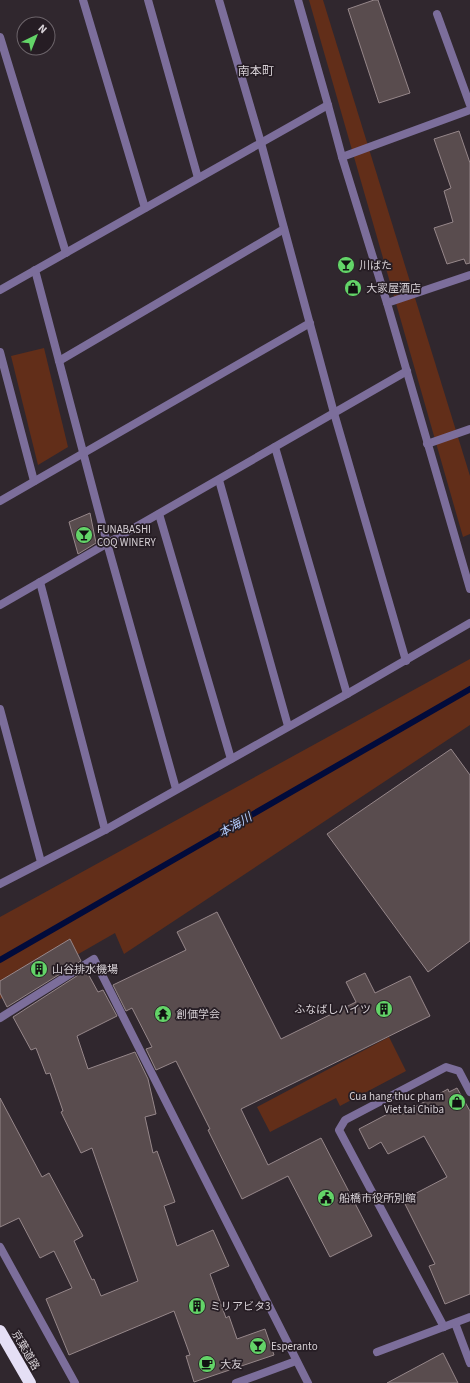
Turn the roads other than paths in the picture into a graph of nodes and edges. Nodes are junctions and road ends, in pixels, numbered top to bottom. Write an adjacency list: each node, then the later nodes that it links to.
1 (83, 0): 13 (street)
2 (148, 0): 12 (street)
3 (219, 0): 10 (street)
4 (298, 0): 7 (street)
5 (437, 14): 8 (street)
6 (0, 37): 15 (street)
7 (328, 104): 10 (street); 11 (street)
8 (470, 105)
9 (470, 110): 11 (street)
10 (260, 143): 12 (street); 14 (street)
11 (342, 157): 19 (street)
12 (198, 178): 13 (street)
13 (145, 208): 15 (street)
14 (284, 229): 20 (street); 22 (street)
15 (66, 253): 16 (street)
16 (35, 270): 18 (street); 22 (street)
17 (470, 275): 19 (street)
18 (0, 290)
19 (387, 303): 23 (street)
20 (310, 323): 24 (street); 28 (street)
21 (0, 352): 30 (street)
22 (59, 361): 28 (street)
23 (407, 371): 24 (street); 26 (street)
24 (334, 413): 27 (street); 38 (street)
25 (470, 429): 26 (street)
26 (427, 444): 35 (street)
27 (275, 447): 29 (street); 39 (street)
28 (84, 453): 30 (street); 33 (street)
29 (218, 480): 32 (street); 41 (street)
30 (34, 481): 31 (street)
31 (0, 501)
32 (159, 514): 33 (street); 42 (street)
33 (107, 544): 34 (street); 43 (street)
34 (40, 582): 36 (street); 44 (street)
35 (470, 589)
36 (0, 605)
37 (470, 623): 38 (street)
38 (406, 661): 39 (street)
39 (347, 694): 41 (street)
40 (0, 709): 45 (street)
41 (288, 726): 42 (street)
42 (231, 759): 43 (street)
43 (176, 789): 44 (street)
44 (105, 830): 45 (street)
45 (41, 862): 46 (street)
46 (0, 884)
47 (0, 1018): 55 (street)
48 (470, 1092): 52 (street)
49 (0, 1246): 58 (street)
50 (470, 1317): 51 (street)
51 (455, 1323): 52 (street); 56 (street)
52 (444, 1327): 54 (street)
53 (0, 1331): 57 (highway, 京葉道路)
54 (377, 1352)
55 (296, 1362): 59 (street); 60 (street)
56 (470, 1363)
57 (30, 1383)
58 (75, 1383)
59 (236, 1383)
60 (308, 1383)

